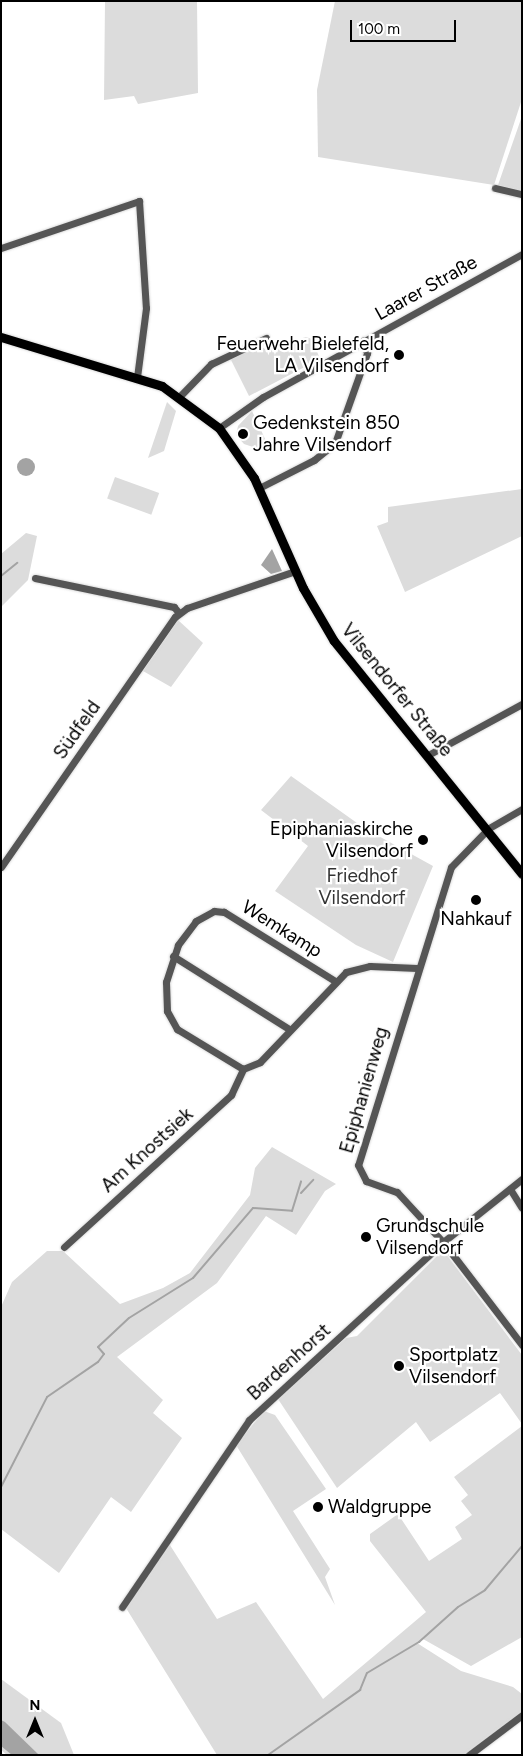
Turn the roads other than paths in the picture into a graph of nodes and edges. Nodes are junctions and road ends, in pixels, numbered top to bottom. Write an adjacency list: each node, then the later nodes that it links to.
1 (495, 188): 2 (street)
2 (522, 194)
3 (1, 248): 8 (street)
4 (522, 254): 7 (street, Laarer Straße)
5 (1, 337): 8 (main road, Vilsendorfer Straße)
6 (266, 338): 9 (street)
7 (363, 341): 10 (street, Laarer Straße); 11 (street)
8 (137, 377): 9 (main road, Vilsendorfer Straße)
9 (180, 396): 10 (main road, Vilsendorfer Straße)
10 (219, 428): 11 (main road, Vilsendorfer Straße)
11 (258, 488): 12 (main road, Vilsendorfer Straße)
12 (295, 571): 14 (street); 16 (main road, Vilsendorfer Straße)
13 (35, 578): 14 (street)
14 (179, 613): 19 (street, Südfeld)
15 (522, 704): 16 (street)
16 (428, 756): 18 (main road, Vilsendorfer Straße)
17 (522, 809): 18 (street, Epiphanienweg)
18 (488, 829): 20 (main road, Vilsendorfer Straße); 22 (street, Epiphanienweg)
19 (1, 867)
20 (522, 874)
21 (173, 956): 23 (street, Wemkamp); 24 (street); 25 (street, Wemkamp)
22 (417, 968): 23 (street, Wemkamp); 29 (street, Epiphanienweg)
23 (335, 981): 24 (street, Wemkamp)
24 (289, 1029): 25 (street, Wemkamp)
25 (243, 1069): 30 (street, Am Knostsiek)
26 (522, 1179): 27 (street, Bardenhorst)
27 (510, 1189): 28 (street); 29 (street, Bardenhorst)
28 (522, 1208)
29 (443, 1242): 31 (street, Epiphanienweg); 32 (street, Bardenhorst)
30 (64, 1247)
31 (522, 1344)
32 (122, 1607)
33 (522, 1715): 34 (street)
34 (469, 1755)

